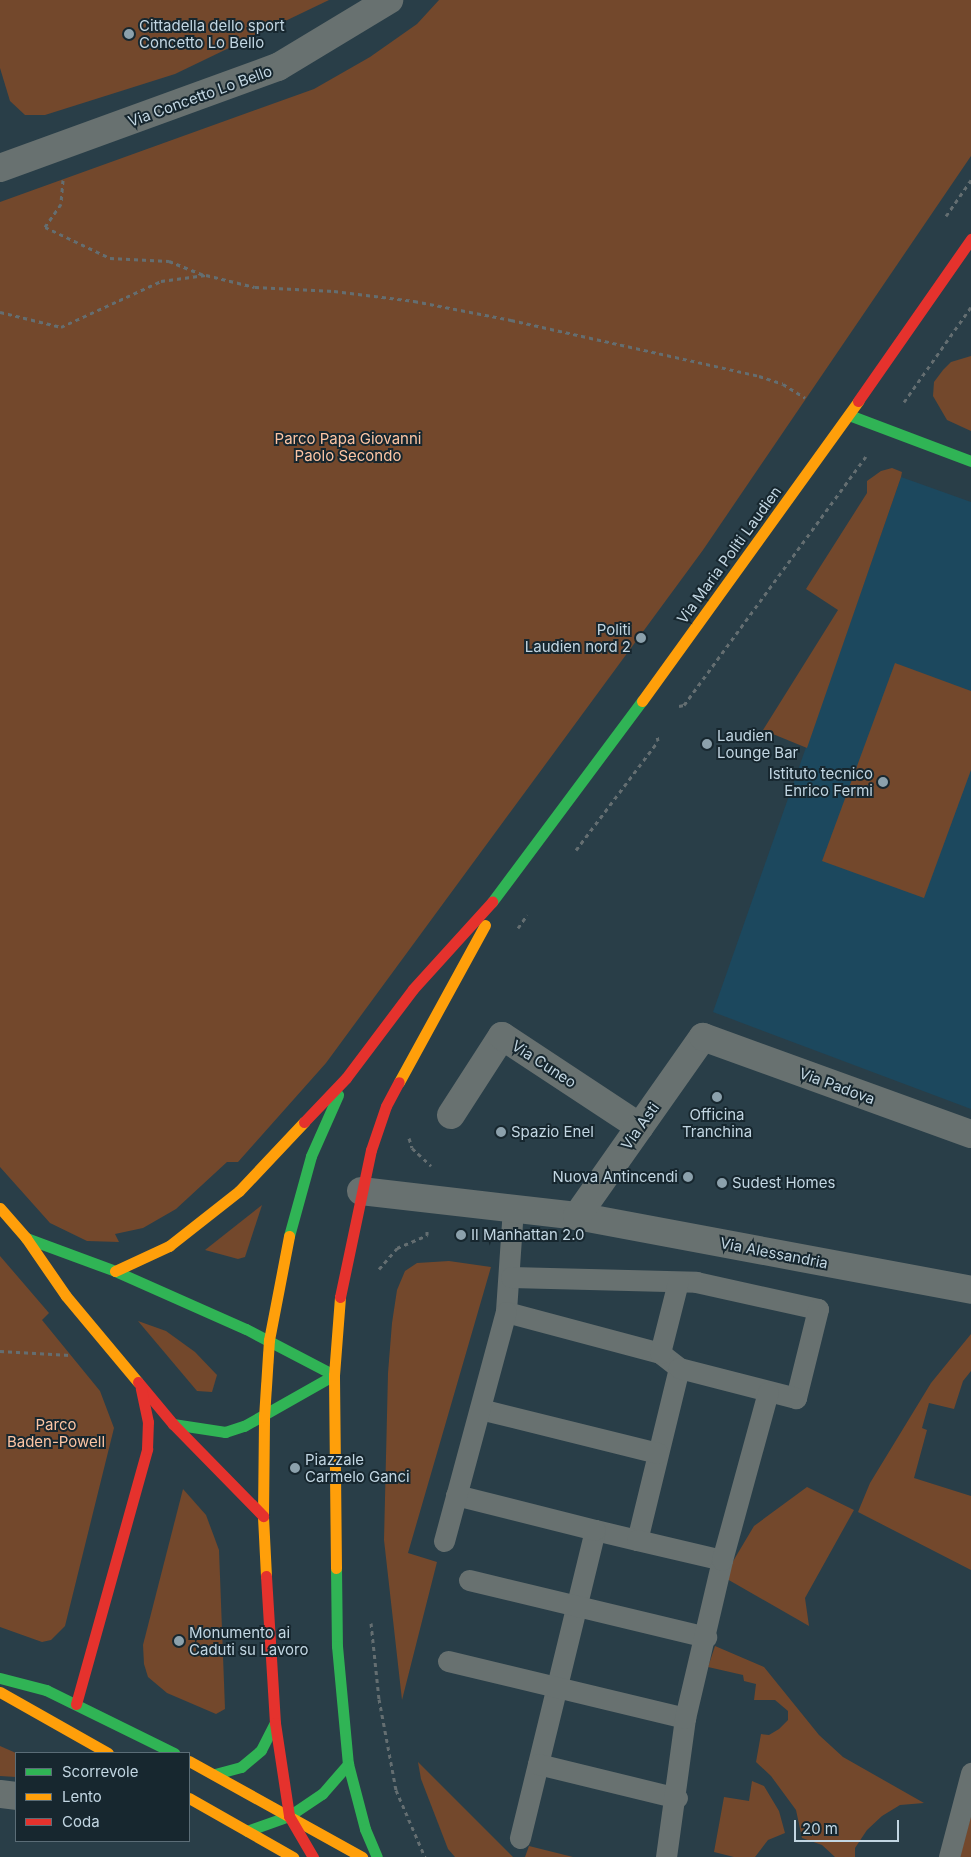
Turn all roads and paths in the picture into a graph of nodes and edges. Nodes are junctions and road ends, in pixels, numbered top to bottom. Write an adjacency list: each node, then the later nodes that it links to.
1 (389, 0): 2 (street, Via Concetto Lo Bello)
2 (60, 147): 3 (street, Via Concetto Lo Bello); 7 (path)
3 (0, 168)
4 (971, 239): 5 (street, Via Maria Politi Laudien)
5 (956, 260): 6 (street); 10 (street, Via Maria Politi Laudien)
6 (966, 271)
7 (206, 275): 8 (path); 9 (path)
8 (0, 312)
9 (805, 398)
10 (849, 415): 11 (street); 12 (street, Via Maria Politi Laudien)
11 (971, 462)
12 (507, 886): 14 (street); 18 (street)
13 (703, 1037): 16 (street, Via Asti); 17 (street, Via Padova)
14 (346, 1078): 23 (street); 28 (street)
15 (451, 1115): 16 (street, Via Cuneo)
16 (640, 1127): 21 (street, Via Asti)
17 (971, 1134)
18 (361, 1191): 20 (street, Via Alessandria); 33 (street)
19 (0, 1208): 22 (street)
20 (513, 1208): 21 (street, Via Alessandria); 24 (lane)
21 (577, 1216): 26 (street, Via Alessandria)
22 (26, 1238): 23 (street); 34 (street)
23 (115, 1272): 28 (street)
24 (511, 1277): 25 (lane); 27 (lane)
25 (678, 1282): 30 (lane); 35 (lane)
26 (971, 1290)
27 (506, 1312): 30 (lane); 36 (lane)
28 (269, 1340): 33 (street); 37 (street)
29 (0, 1351): 31 (path)
30 (660, 1354): 32 (lane)
31 (70, 1355)
32 (679, 1368): 35 (lane); 39 (lane)
33 (334, 1375): 37 (street); 59 (street)
34 (141, 1386): 38 (street); 53 (street)
35 (768, 1392): 45 (lane)
36 (480, 1409): 39 (lane); 40 (lane)
37 (264, 1417): 38 (street); 41 (street)
38 (173, 1424): 41 (street)
39 (658, 1453): 43 (lane)
40 (456, 1495): 42 (lane); 44 (lane)
41 (263, 1516): 55 (street)
42 (595, 1530): 43 (lane); 47 (lane)
43 (637, 1540): 45 (lane)
44 (444, 1541)
45 (722, 1560): 48 (lane)
46 (469, 1580): 47 (lane)
47 (576, 1606): 48 (lane); 51 (lane)
48 (706, 1638): 54 (lane)
49 (448, 1661): 51 (lane)
50 (0, 1678): 53 (street)
51 (557, 1687): 54 (lane); 60 (lane)
52 (0, 1692): 56 (street)
53 (76, 1704): 57 (street)
54 (685, 1718): 65 (lane)
55 (275, 1723): 62 (street); 67 (street)
56 (106, 1752)
57 (172, 1752)
58 (190, 1761): 62 (street)
59 (348, 1764): 67 (street); 73 (street)
60 (538, 1764): 65 (lane); 69 (lane)
61 (971, 1773): 75 (lane)
62 (215, 1774): 67 (street)
63 (0, 1794): 64 (street)
64 (15, 1796)
65 (677, 1798): 74 (lane)
66 (190, 1799): 68 (street)
67 (289, 1816): 68 (street); 71 (street); 72 (street)
68 (247, 1831): 70 (street)
69 (520, 1838)
70 (292, 1857)
71 (314, 1857)
72 (362, 1857)
73 (377, 1857)
74 (666, 1857)
75 (949, 1857)

